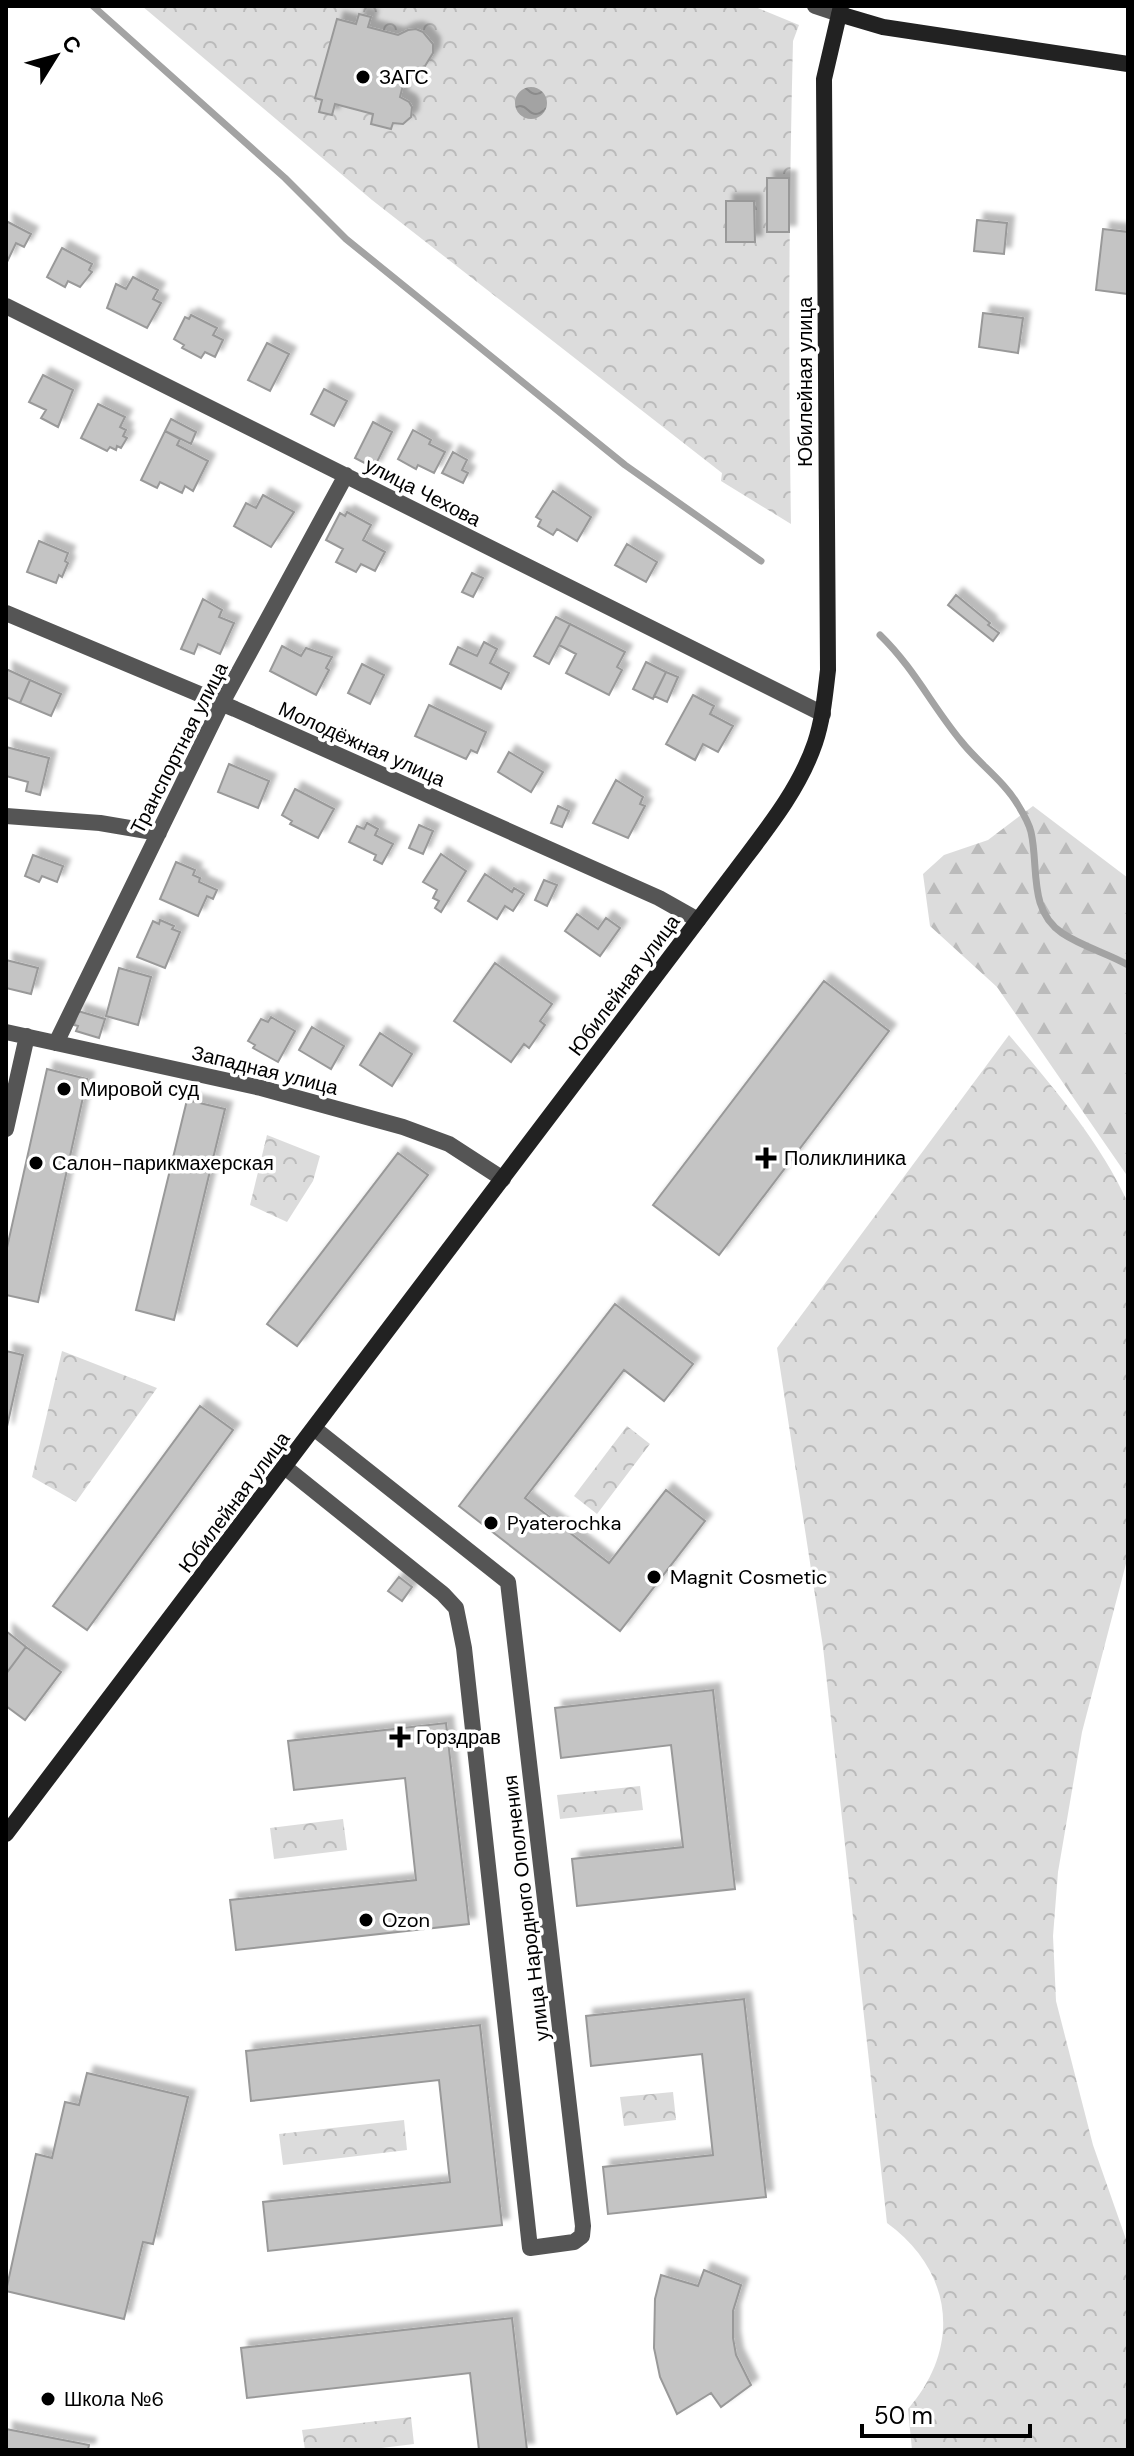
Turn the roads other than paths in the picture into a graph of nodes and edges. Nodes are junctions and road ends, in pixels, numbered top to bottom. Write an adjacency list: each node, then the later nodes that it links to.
1 (815, 6): 2 (street)
2 (840, 10): 3 (main road); 8 (main road, Юбилейная улица)
3 (1128, 64)
4 (6, 306): 5 (street, улица Чехова)
5 (346, 475): 7 (street, Транспортная улица); 8 (street, улица Чехова)
6 (6, 613): 7 (street, Молодёжная улица)
7 (222, 703): 10 (street, Транспортная улица); 11 (street, Молодёжная улица)
8 (823, 714): 11 (main road, Юбилейная улица)
9 (6, 816): 10 (street)
10 (159, 833): 14 (street, Транспортная улица)
11 (698, 920): 16 (main road, Юбилейная улица)
12 (6, 1032): 13 (street, Западная улица)
13 (27, 1036): 14 (street, Западная улица); 15 (street)
14 (56, 1043): 16 (street, Западная улица)
15 (6, 1129)
16 (503, 1179): 17 (main road, Юбилейная улица)
17 (315, 1429): 18 (main road, Юбилейная улица); 18 (street, улица Народного Ополчения)
18 (286, 1468): 19 (main road, Юбилейная улица)
19 (13, 1813): 20 (main road, Юбилейная улица)
20 (6, 1834)

